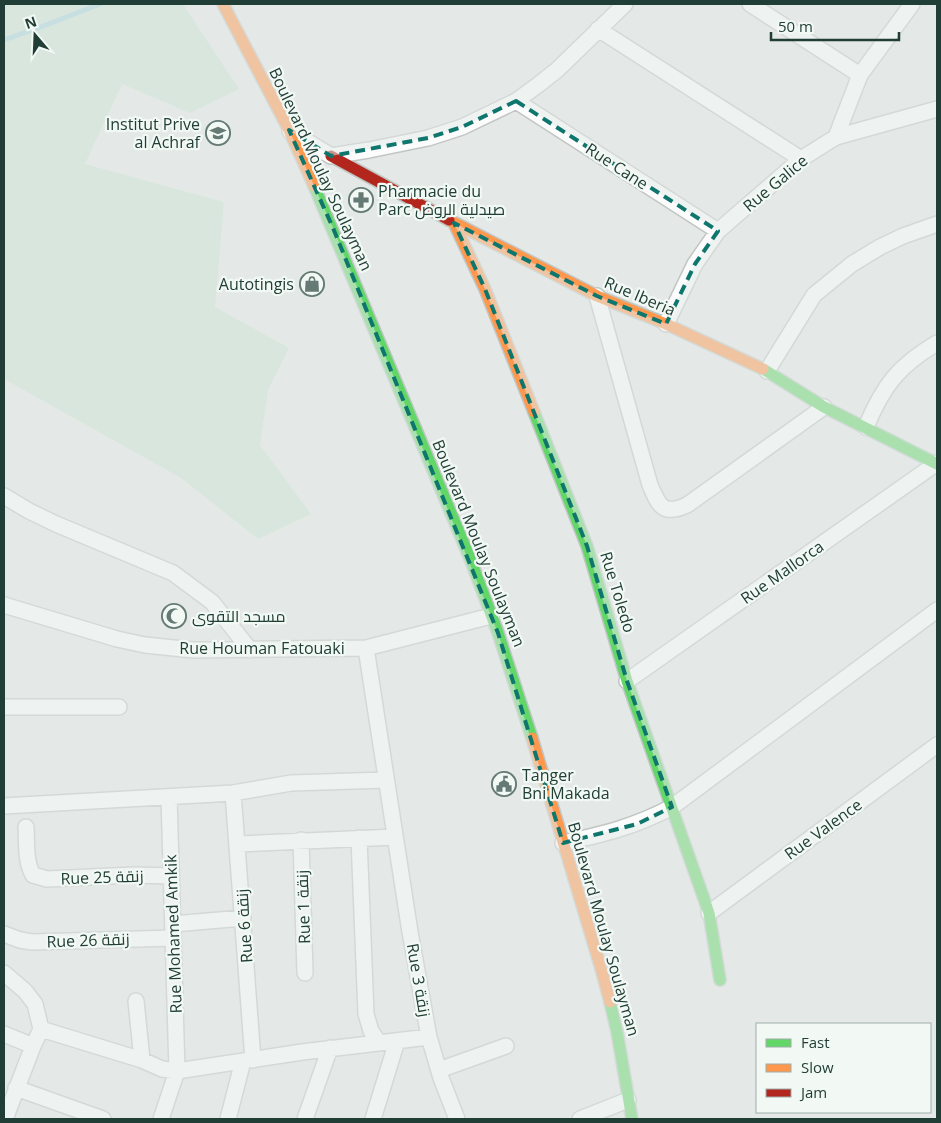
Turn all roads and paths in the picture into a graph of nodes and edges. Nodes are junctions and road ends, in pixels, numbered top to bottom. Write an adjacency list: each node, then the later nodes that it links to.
1 (224, 4): 9 (street, Boulevard Moulay Soulayman)
2 (625, 4): 5 (street)
3 (750, 4): 6 (street)
4 (912, 4): 6 (street)
5 (598, 29): 7 (street); 12 (street)
6 (860, 75): 10 (street)
7 (516, 101): 11 (street); 15 (street, Rue Cane)
8 (937, 109): 10 (street, Rue Galice)
9 (289, 130): 11 (street); 26 (street, Boulevard Moulay Soulayman)
10 (836, 137): 12 (street, Rue Galice)
11 (331, 156): 13 (street, Rue Iberia)
12 (801, 159): 15 (street, Rue Galice)
13 (454, 223): 16 (street, Rue Iberia); 29 (street, Rue Toledo)
14 (937, 224): 19 (street)
15 (718, 231): 17 (street, Rue Galice)
16 (596, 296): 17 (street, Rue Iberia); 20 (street)
17 (666, 324): 19 (street, Rue Iberia)
18 (937, 343): 21 (street)
19 (767, 371): 20 (street, Rue Iberia)
20 (824, 407): 21 (street, Rue Iberia)
21 (866, 427): 22 (street, Rue Iberia)
22 (937, 463): 29 (street, Rue Mallorca)
23 (4, 496): 28 (street)
24 (4, 605): 28 (street, Rue Houman Fatouaki)
25 (937, 610): 37 (street)
26 (491, 616): 27 (street, Rue Houman Fatouaki); 42 (street, Boulevard Moulay Soulayman)
27 (366, 648): 28 (street, Rue Houman Fatouaki); 33 (street, Rue 3 زنقة)
28 (250, 650)
29 (628, 681): 37 (street, Rue Toledo)
30 (4, 707): 31 (street)
31 (119, 707)
32 (937, 745): 45 (street, Rue Valence)
33 (386, 780): 34 (street); 39 (street, Rue 3 زنقة)
34 (233, 793): 35 (street); 43 (street, Rue 6 زنقة)
35 (169, 797): 36 (street); 44 (street, Rue Mohamed Amkik)
36 (4, 806)
37 (672, 807): 42 (street); 45 (street, Rue Toledo)
38 (26, 826): 44 (street, Rue 25 زنقة)
39 (395, 837): 40 (street); 55 (street, Rue 3 زنقة)
40 (359, 838): 41 (street); 57 (street)
41 (301, 840): 43 (street); 50 (street, Rue 1 زنقة)
42 (563, 843): 66 (street, Boulevard Moulay Soulayman)
43 (238, 844): 46 (street, Rue 6 زنقة)
44 (171, 876): 47 (street, Rue Mohamed Amkik)
45 (709, 912): 51 (street, Rue Toledo)
46 (243, 918): 47 (street, Rue 26 زنقة); 62 (street, Rue 6 زنقة)
47 (173, 931): 48 (street, Rue 26 زنقة); 64 (street, Rue Mohamed Amkik)
48 (4, 934)
49 (4, 973): 53 (street)
50 (305, 973)
51 (720, 980)
52 (136, 1001): 61 (street)
53 (41, 1029): 58 (street); 61 (street)
54 (4, 1034): 58 (street)
55 (429, 1037): 56 (street); 63 (street, Rue 3 زنقة)
56 (397, 1041): 57 (street); 73 (street)
57 (380, 1043): 60 (street)
58 (33, 1046): 65 (street)
59 (506, 1046): 63 (street)
60 (330, 1048): 62 (street); 72 (street)
61 (142, 1060): 64 (street)
62 (248, 1060): 64 (street); 71 (street, Rue 6 زنقة)
63 (439, 1070): 74 (street, Rue 3 زنقة)
64 (177, 1071): 70 (street, Rue Mohamed Amkik)
65 (16, 1088): 67 (street); 68 (street)
66 (628, 1100): 75 (street); 76 (street, Boulevard Moulay Soulayman)
67 (6, 1110)
68 (84, 1116): 69 (street)
69 (103, 1119)
70 (161, 1119)
71 (228, 1119)
72 (305, 1119)
73 (373, 1119)
74 (457, 1119)
75 (580, 1119)
76 (632, 1119)

